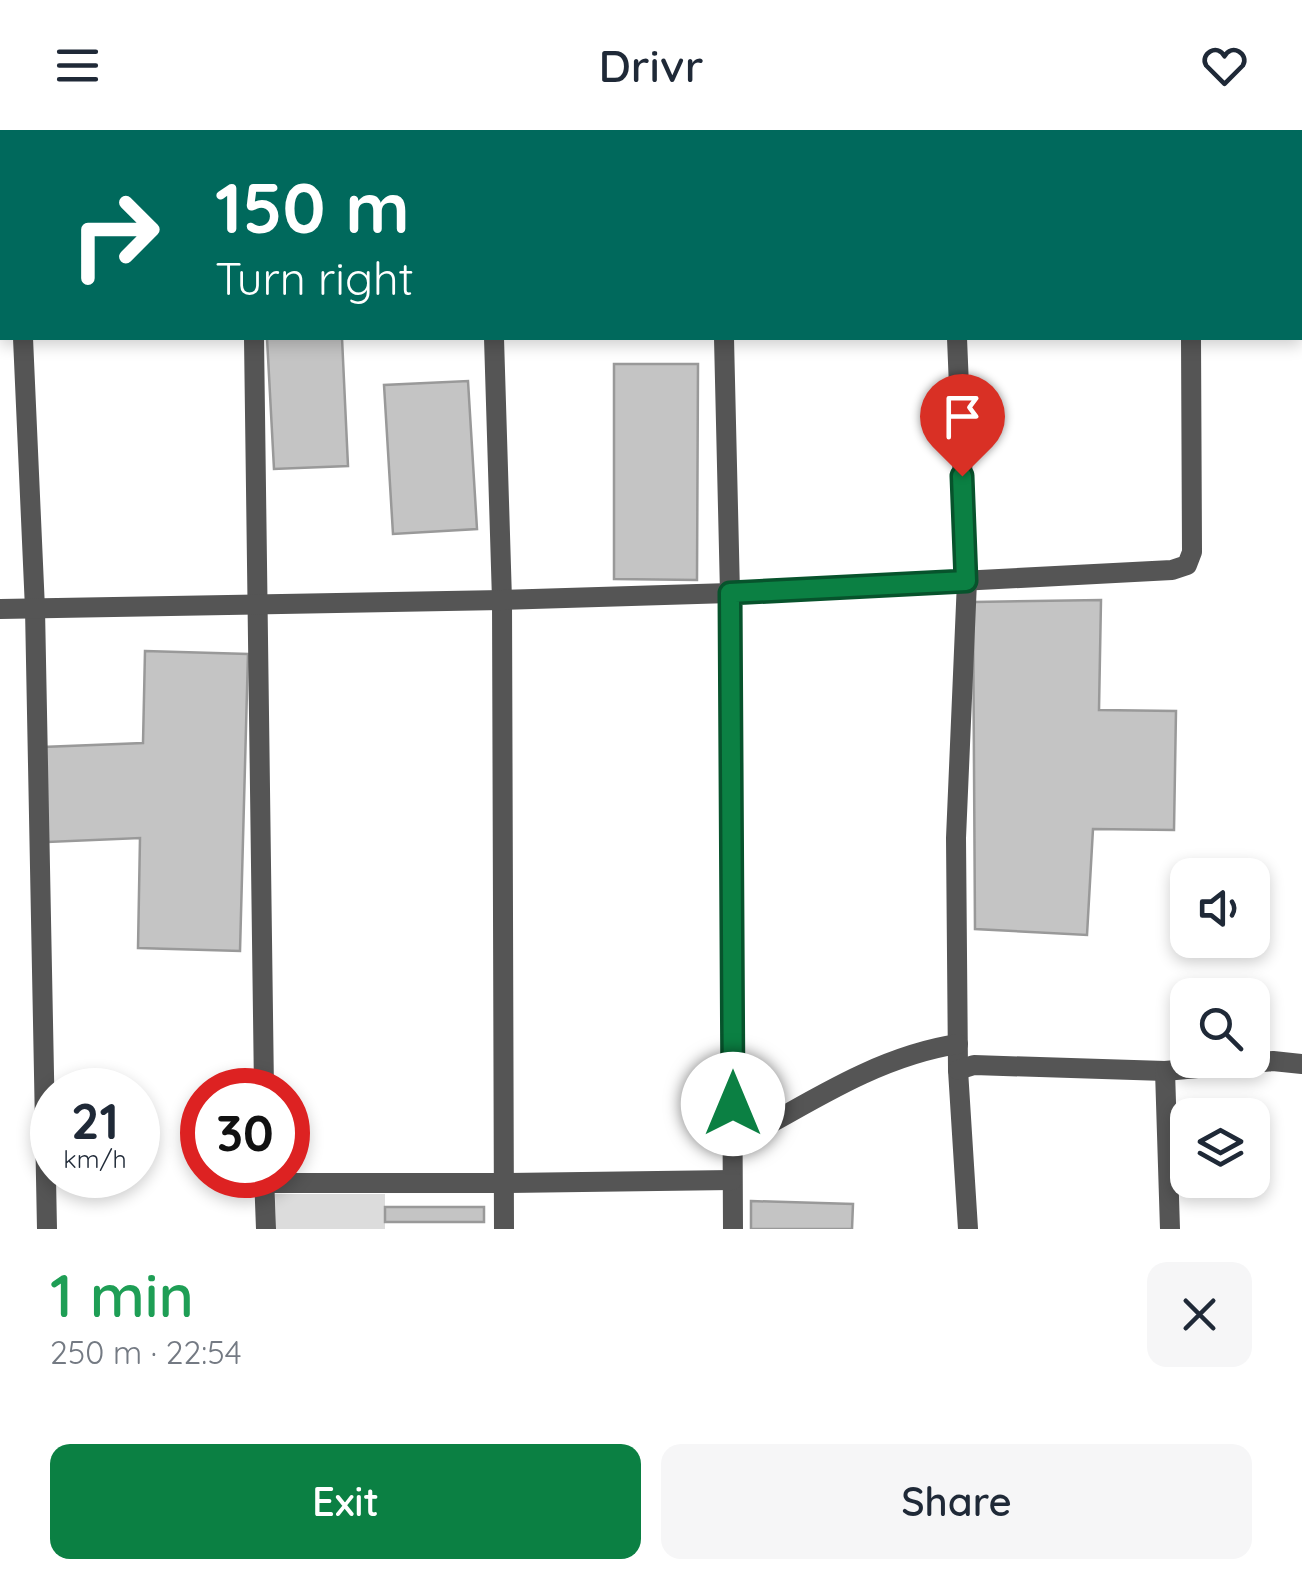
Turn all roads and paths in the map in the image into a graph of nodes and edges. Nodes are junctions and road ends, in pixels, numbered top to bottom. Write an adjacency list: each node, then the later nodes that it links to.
1 (23, 340): 11 (street)
2 (254, 340): 10 (street)
3 (494, 340): 9 (street)
4 (724, 340): 8 (street)
5 (957, 340): 7 (street)
6 (1191, 340): 7 (street)
7 (966, 581): 8 (street); 13 (street)
8 (730, 593): 9 (street); 18 (street)
9 (502, 600): 10 (street); 21 (street)
10 (259, 604): 11 (street); 15 (street)
11 (36, 609): 12 (street); 23 (street)
12 (0, 610)
13 (958, 1044): 16 (street); 18 (street)
14 (1302, 1064): 17 (street)
15 (264, 1068)
16 (958, 1070): 17 (street); 27 (street)
17 (1165, 1071): 28 (street)
18 (734, 1144): 20 (street)
19 (310, 1180): 21 (street)
20 (732, 1180): 21 (street); 26 (street)
21 (502, 1183): 25 (street)
22 (265, 1198): 24 (street)
23 (47, 1229)
24 (266, 1229)
25 (504, 1229)
26 (734, 1229)
27 (968, 1229)
28 (1170, 1229)

